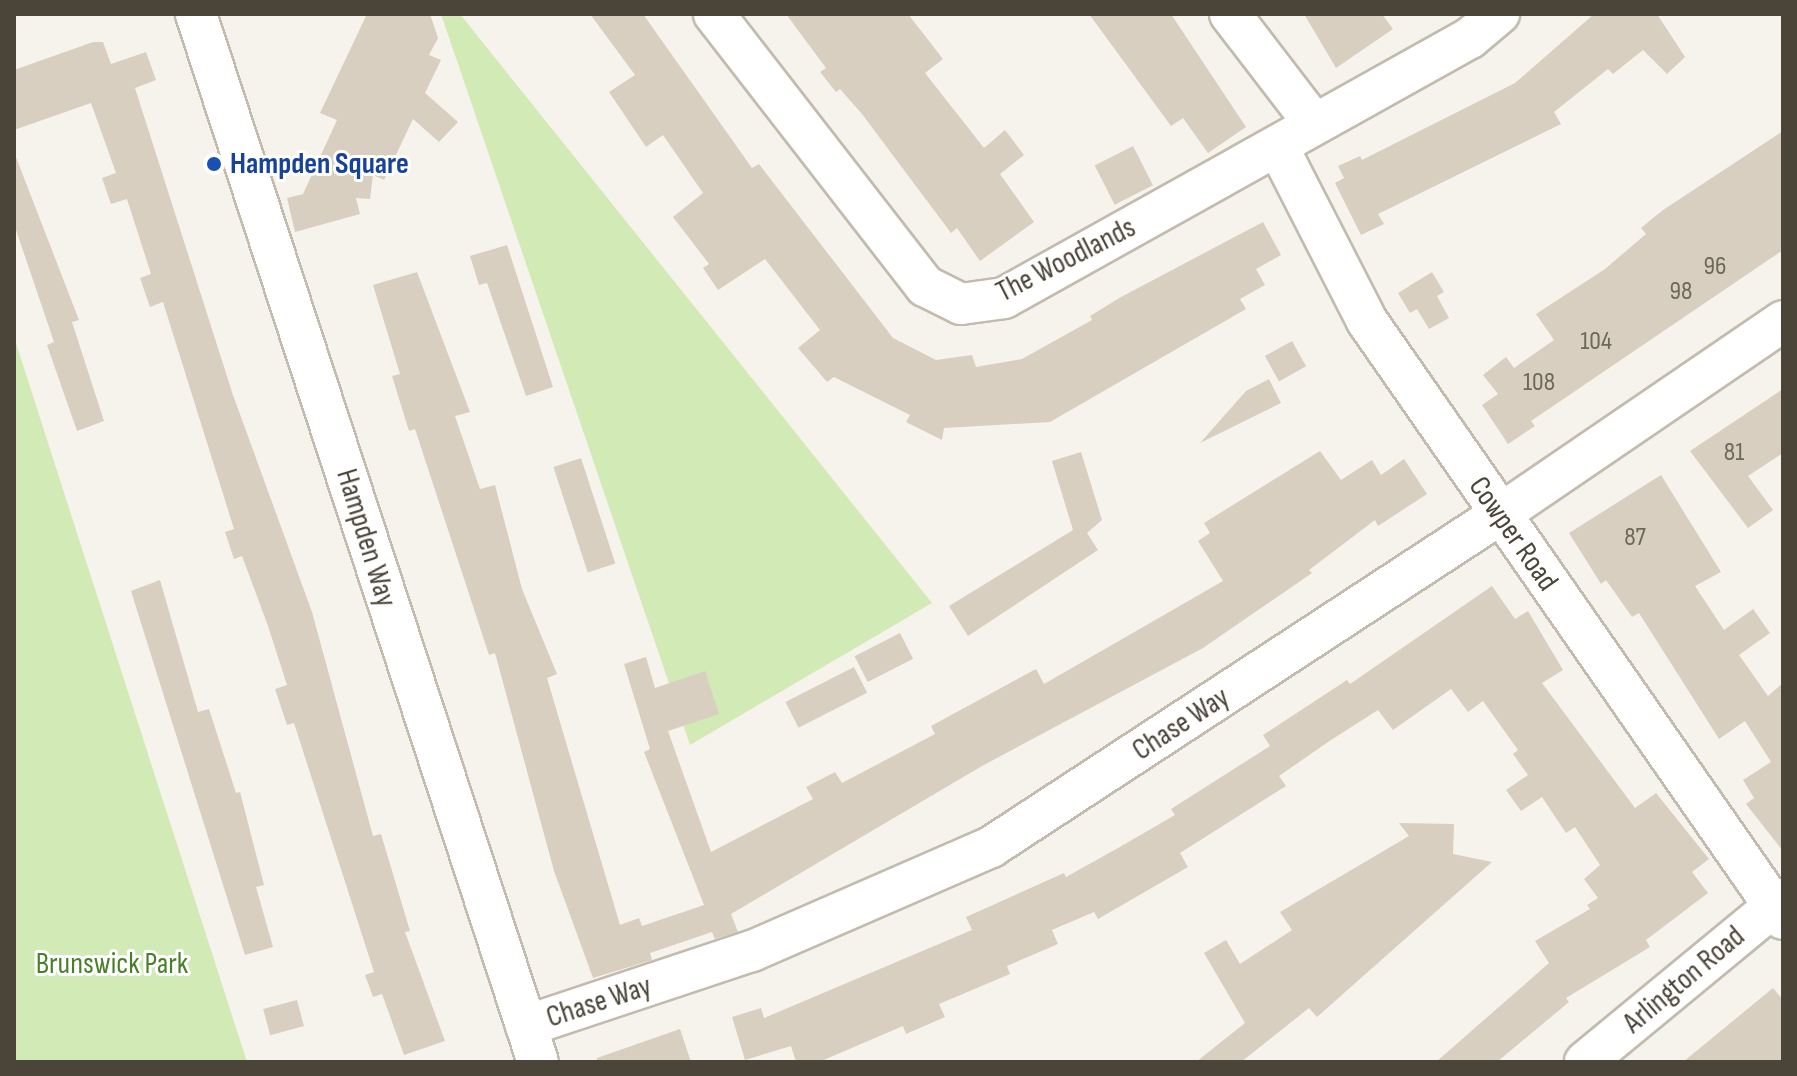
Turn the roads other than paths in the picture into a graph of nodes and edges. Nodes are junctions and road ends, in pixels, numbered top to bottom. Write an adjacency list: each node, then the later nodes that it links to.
1 (196, 14): 10 (street, Hampden Way)
2 (714, 14): 6 (street, The Woodlands)
3 (1230, 14): 5 (street)
4 (1499, 14): 5 (street, The Woodlands)
5 (1313, 122): 6 (street, The Woodlands)
6 (1278, 147): 8 (street, Cowper Road)
7 (1783, 321): 8 (street, Chase Way)
8 (1499, 515): 9 (street, Cowper Road); 10 (street, Chase Way)
9 (1780, 908): 11 (street, Arlington Road)
10 (532, 1044)
11 (1585, 1062)

